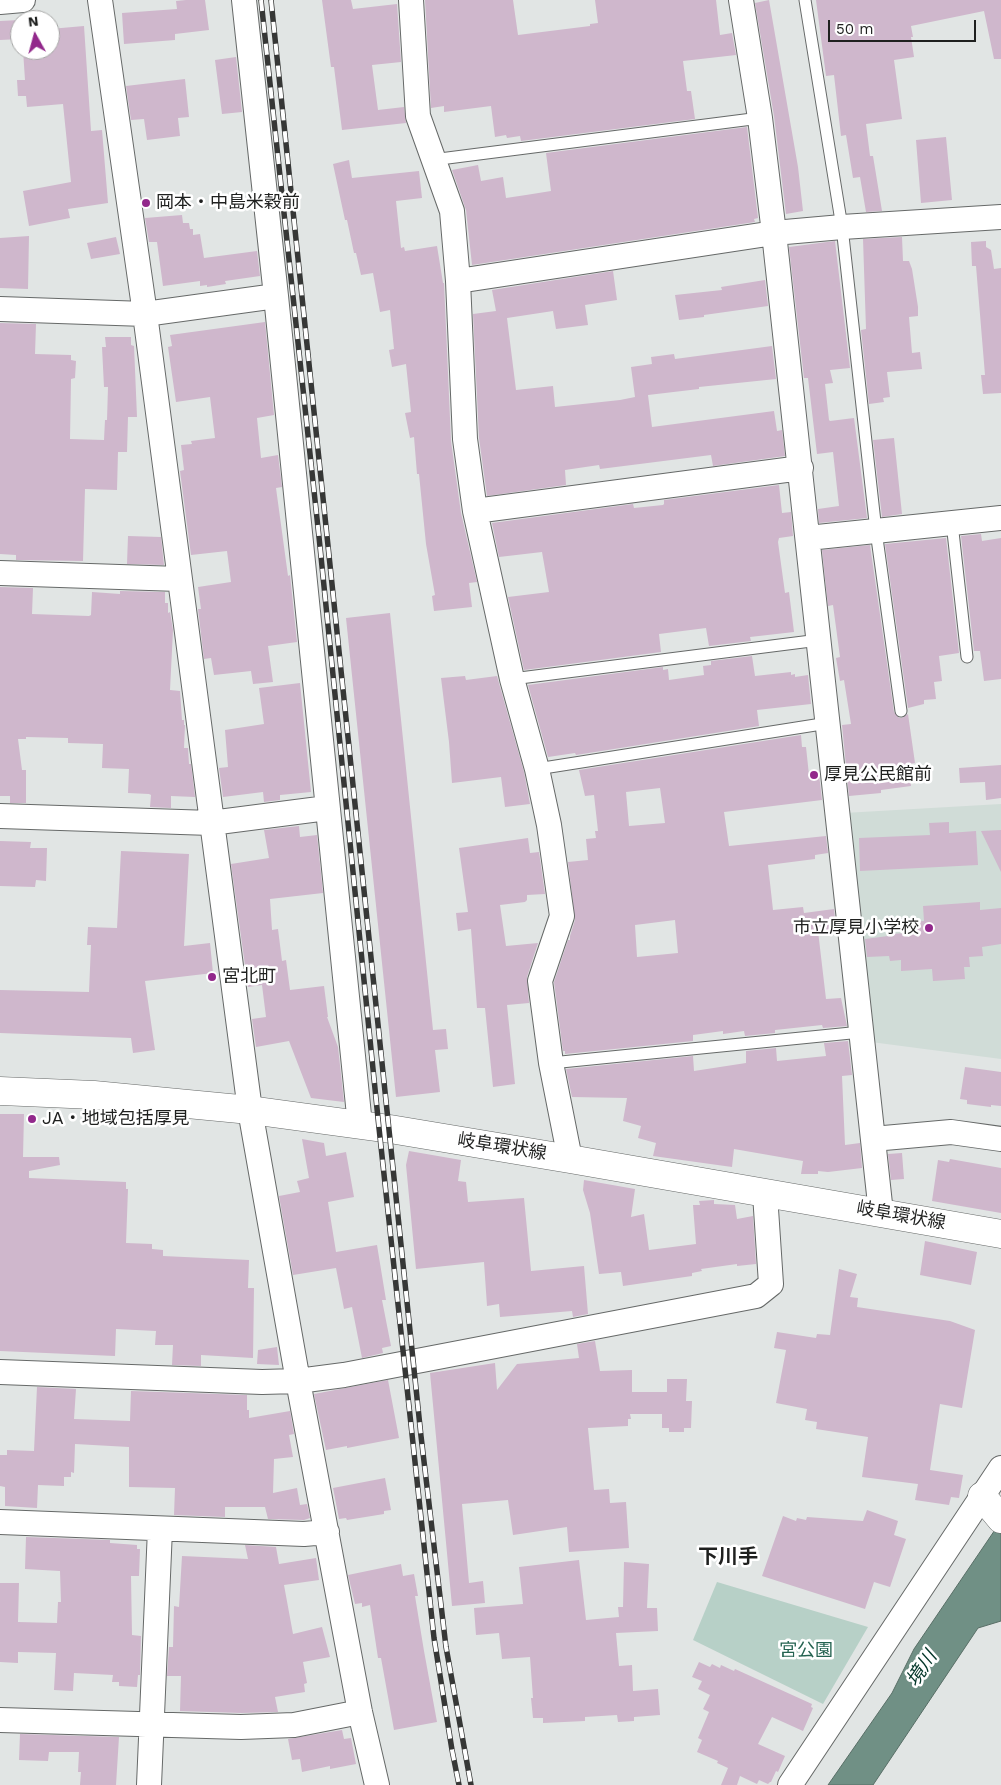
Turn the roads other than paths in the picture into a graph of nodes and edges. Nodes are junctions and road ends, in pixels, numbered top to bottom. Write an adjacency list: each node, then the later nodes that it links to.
1 (24, 0): 7 (street)
2 (100, 0): 16 (street)
3 (244, 0): 14 (street)
4 (411, 0): 9 (street)
5 (741, 0): 8 (street)
6 (805, 0): 11 (lane)
7 (0, 2)
8 (760, 118): 9 (lane); 12 (street)
9 (432, 160): 13 (street)
10 (1001, 217): 11 (street)
11 (842, 226): 12 (street); 21 (lane)
12 (774, 233): 13 (street); 17 (street)
13 (458, 281): 18 (street)
14 (276, 296): 16 (street); 31 (street)
15 (0, 309): 16 (street)
16 (145, 314): 24 (street)
17 (801, 468): 18 (street); 22 (street)
18 (475, 512): 27 (street)
19 (1001, 518): 20 (street)
20 (952, 523): 21 (street); 26 (lane)
21 (876, 531): 22 (street); 28 (lane)
22 (808, 538): 25 (street)
23 (0, 573): 24 (street)
24 (180, 579): 33 (street)
25 (819, 640): 27 (lane); 29 (street)
26 (967, 657)
27 (512, 679): 30 (street)
28 (901, 712)
29 (828, 723): 30 (lane); 34 (street)
30 (537, 769): 35 (street)
31 (327, 808): 33 (street); 38 (street)
32 (0, 816): 33 (street)
33 (211, 823): 37 (street)
34 (862, 1032): 35 (lane); 39 (street)
35 (551, 1063): 41 (street)
36 (0, 1091): 37 (main road, 岐阜環状線)
37 (250, 1110): 38 (main road, 岐阜環状線); 46 (street)
38 (360, 1125): 41 (main road, 岐阜環状線)
39 (873, 1139): 40 (street); 43 (street)
40 (1001, 1139)
41 (570, 1158): 42 (main road, 岐阜環状線)
42 (766, 1194): 43 (main road, 岐阜環状線); 46 (street)
43 (881, 1213): 44 (main road, 岐阜環状線)
44 (1001, 1234)
45 (0, 1372): 46 (street)
46 (298, 1381): 51 (street)
47 (1001, 1468): 48 (street)
48 (992, 1508): 57 (street)
49 (0, 1522): 50 (street)
50 (160, 1529): 51 (street); 54 (street)
51 (327, 1532): 52 (street)
52 (360, 1712): 54 (street); 56 (street)
53 (0, 1720): 54 (street)
54 (150, 1724): 55 (street)
55 (149, 1785)
56 (376, 1785)
57 (790, 1785)

